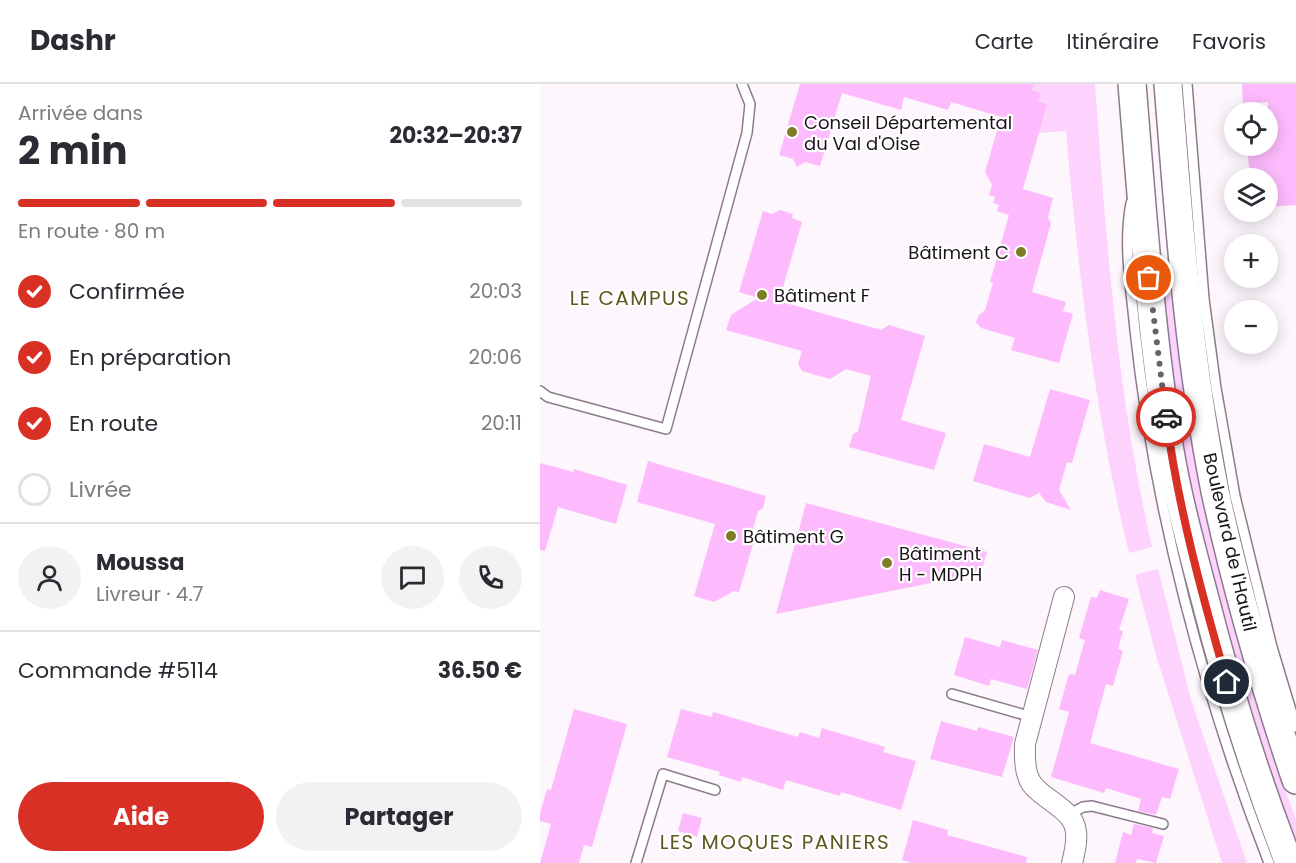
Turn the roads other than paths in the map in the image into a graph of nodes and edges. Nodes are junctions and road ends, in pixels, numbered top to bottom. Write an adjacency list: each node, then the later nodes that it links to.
1 (742, 84): 6 (lane)
2 (1132, 84): 5 (main road, Boulevard de l'Hautil)
3 (1168, 84): 11 (main road, Boulevard de l'Hautil)
4 (1187, 84): 10 (lane)
5 (1139, 165): 17 (lane); 18 (main road, Boulevard de l'Hautil)
6 (540, 391)
7 (1064, 597): 9 (street)
8 (952, 694): 9 (lane)
9 (1032, 717): 13 (street)
10 (1296, 727)
11 (1296, 780)
12 (715, 790): 15 (lane)
13 (1070, 814): 14 (lane); 16 (street)
14 (1163, 824)
15 (636, 863)
16 (1072, 863)
17 (1269, 863)
18 (1289, 863)

